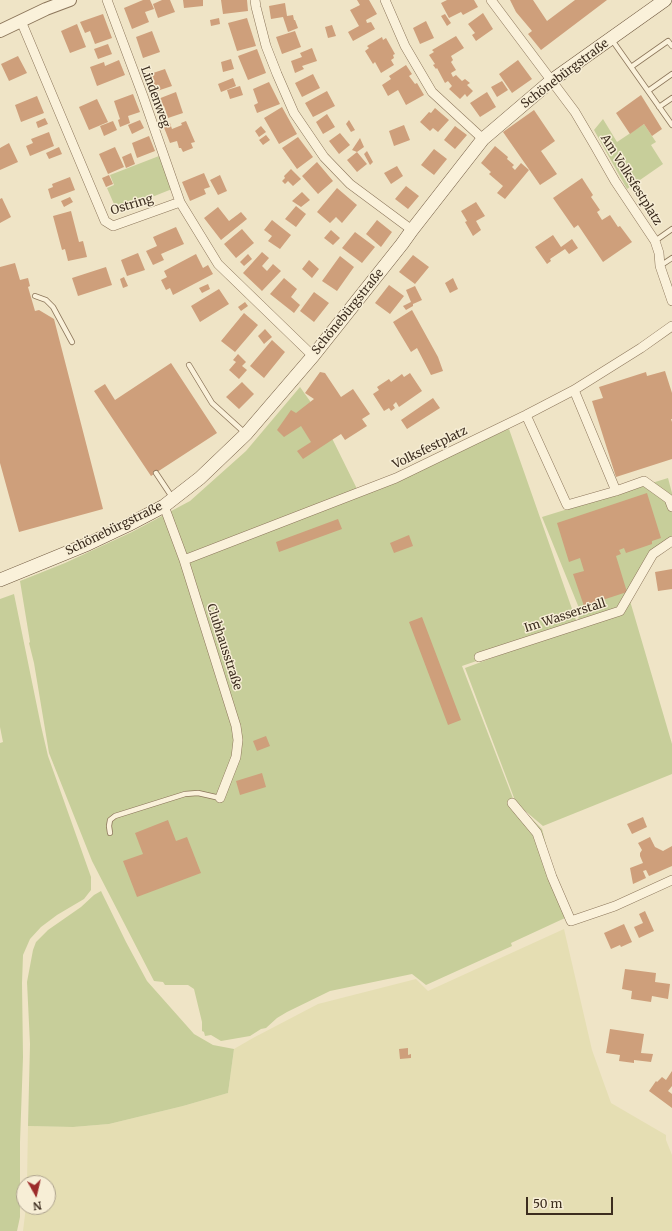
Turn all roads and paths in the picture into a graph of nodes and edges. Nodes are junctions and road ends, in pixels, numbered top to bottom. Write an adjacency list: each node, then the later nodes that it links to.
1 (70, 0): 7 (street)
2 (107, 0): 19 (street, Lindenweg)
3 (255, 0): 20 (street)
4 (385, 0): 18 (street)
5 (491, 0): 13 (street, Am Volksfestplatz)
6 (665, 0): 9 (main road, Schönebürgstraße)
7 (21, 21): 8 (street); 19 (street, Ostring)
8 (0, 31)
9 (611, 38): 11 (lane); 13 (main road, Schönebürgstraße)
10 (672, 46): 11 (lane)
11 (631, 67): 14 (lane)
12 (672, 74): 14 (lane)
13 (551, 81): 18 (main road, Schönebürgstraße); 22 (street, Am Volksfestplatz)
14 (648, 91): 16 (lane)
15 (672, 98): 16 (lane)
16 (659, 107): 17 (lane)
17 (672, 125)
18 (483, 139): 20 (main road, Schönebürgstraße)
19 (180, 202): 29 (street)
20 (412, 230): 29 (main road, Schönebürgstraße)
21 (672, 230): 22 (lane)
22 (655, 241): 24 (street, Am Volksfestplatz)
23 (672, 258): 24 (lane)
24 (660, 266): 26 (street, Am Volksfestplatz)
25 (35, 296): 28 (lane)
26 (672, 300)
27 (672, 326): 31 (street, Volksfestplatz)
28 (72, 342)
29 (313, 356): 33 (main road, Schönebürgstraße)
30 (189, 365): 33 (lane)
31 (574, 390): 32 (street, Volksfestplatz); 35 (street)
32 (526, 415): 35 (street); 39 (street, Volksfestplatz)
33 (246, 434): 36 (main road, Schönebürgstraße)
34 (156, 473): 36 (lane)
35 (616, 491): 37 (street)
36 (169, 502): 39 (street, Clubhausstraße); 40 (main road, Schönebürgstraße)
37 (672, 507)
38 (672, 541): 41 (street, Im Wasserstall)
39 (184, 560): 42 (street, Clubhausstraße)
40 (0, 580)
41 (479, 657)
42 (220, 798): 44 (lane)
43 (512, 803): 45 (street)
44 (110, 833)
45 (672, 880)

